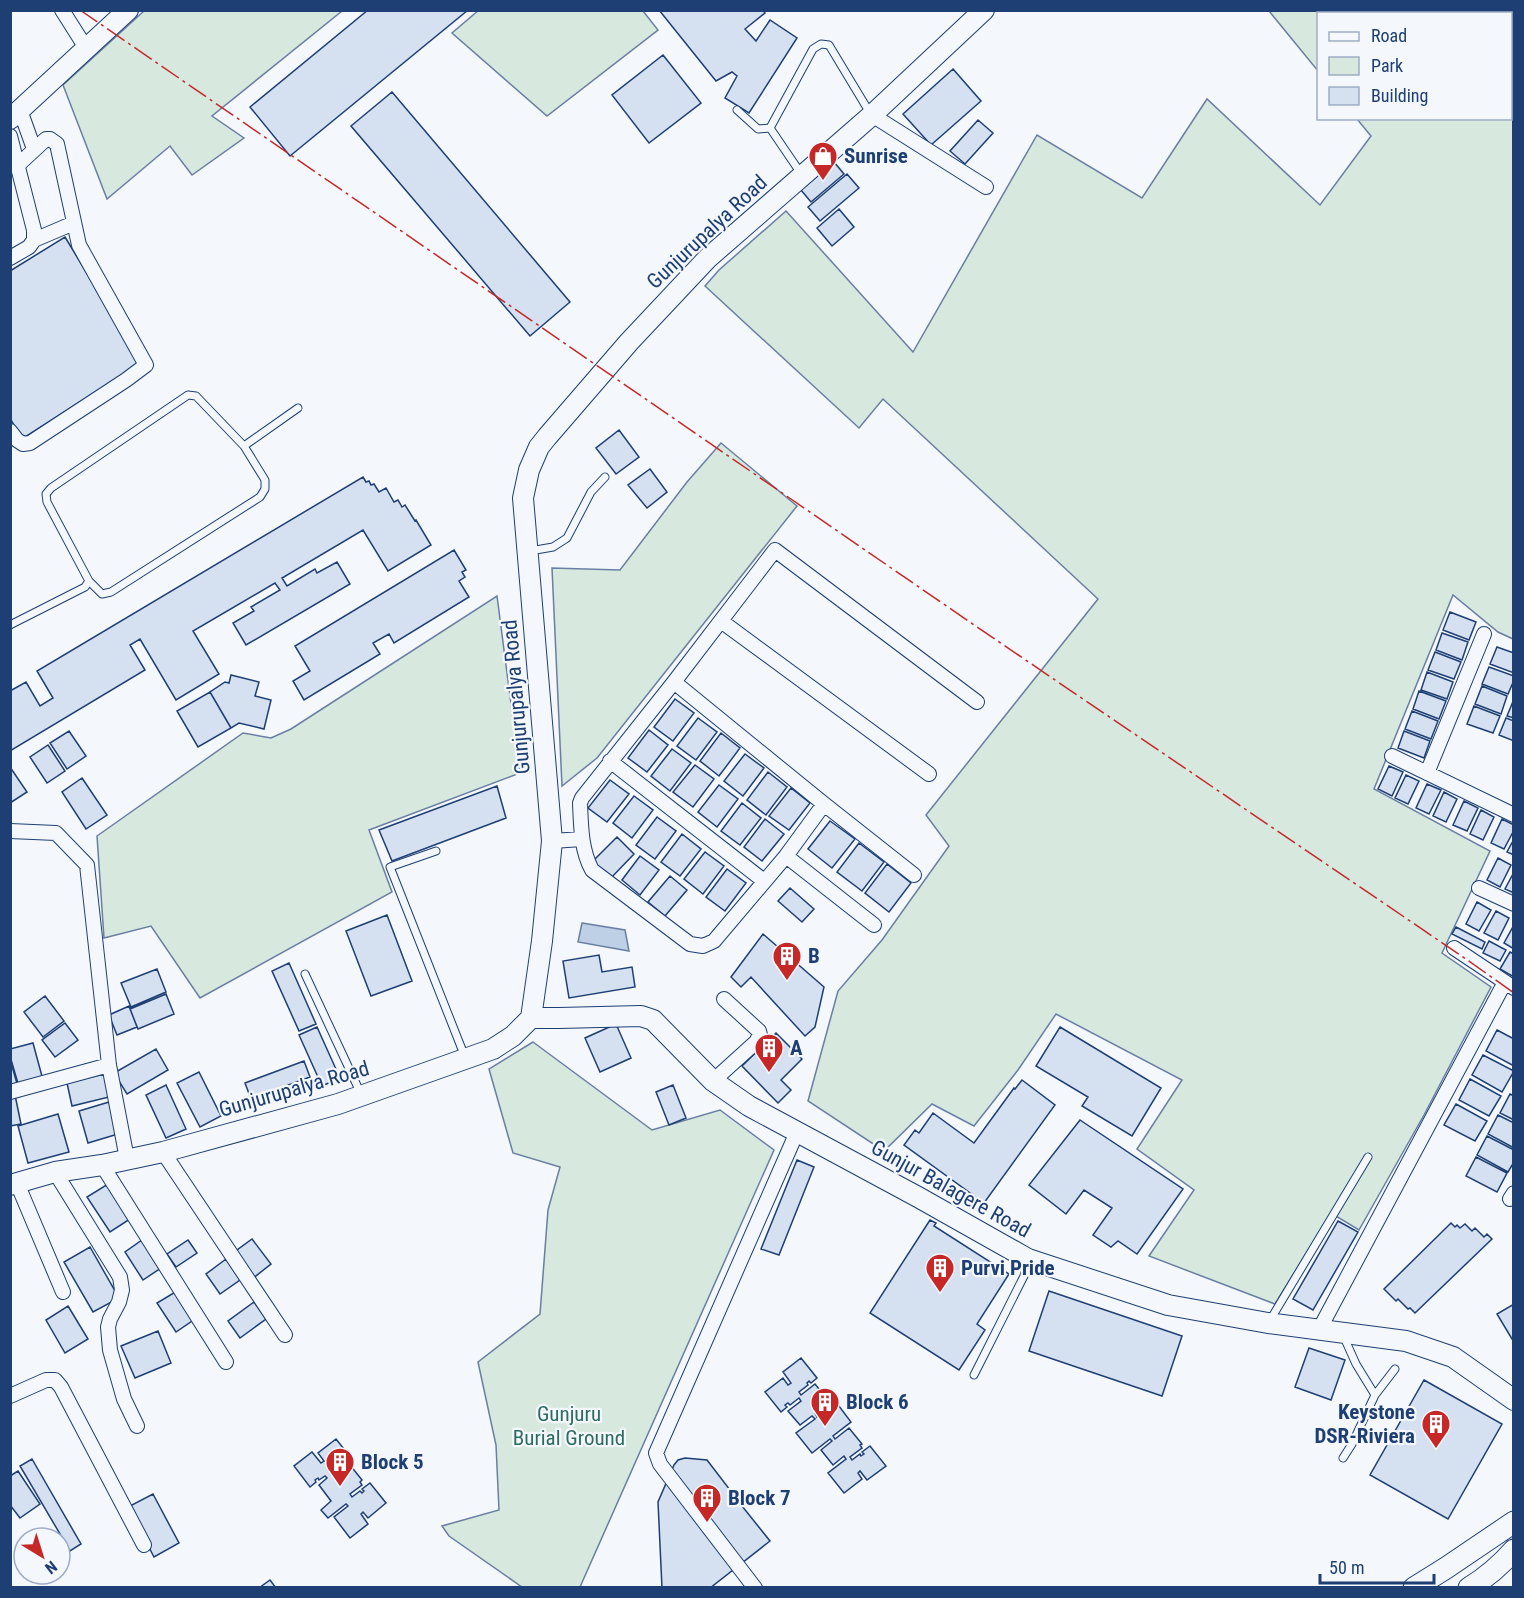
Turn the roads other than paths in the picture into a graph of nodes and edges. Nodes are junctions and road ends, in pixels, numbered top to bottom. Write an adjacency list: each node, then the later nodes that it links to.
1 (62, 10): 4 (street)
2 (128, 10): 4 (street)
3 (984, 10): 7 (street, Gunjurupalya Road)
4 (86, 48): 6 (street)
5 (737, 110): 8 (lane)
6 (15, 114): 10 (street)
7 (872, 115): 8 (lane); 12 (street, Gunjurupalya Road); 13 (street)
8 (770, 128): 12 (lane)
9 (10, 136): 11 (street)
10 (34, 149): 11 (street); 14 (street)
11 (18, 165): 15 (street)
12 (802, 176): 21 (street, Gunjurupalya Road)
13 (986, 187)
14 (74, 223): 15 (street); 18 (street)
15 (34, 240): 16 (street)
16 (10, 258)
17 (298, 408): 19 (lane)
18 (10, 430)
19 (244, 447): 22 (lane); 22 (lane)
20 (605, 477): 21 (lane)
21 (527, 551): 36 (street, Gunjurupalya Road)
22 (89, 581): 24 (lane)
23 (721, 621): 26 (street); 27 (street); 31 (street)
24 (10, 625)
25 (1484, 634): 30 (street)
26 (674, 682): 29 (street); 32 (street)
27 (977, 702)
28 (1392, 756): 30 (street)
29 (610, 761): 35 (street); 40 (street)
30 (1427, 773): 33 (street)
31 (929, 774)
32 (824, 804): 38 (street); 39 (street)
33 (1512, 810)
34 (10, 831): 50 (street)
35 (582, 839): 36 (street); 40 (street)
36 (552, 842): 48 (street, Gunjurupalya Road)
37 (436, 851): 49 (lane)
38 (786, 856): 40 (street); 43 (street)
39 (914, 875)
40 (764, 881)
41 (1479, 888): 42 (street)
42 (1514, 904)
43 (874, 925)
44 (1454, 948): 46 (street)
45 (305, 974): 53 (lane)
46 (1509, 985): 64 (street)
47 (724, 999): 51 (street)
48 (531, 1018): 49 (street, Gunjurupalya Road); 51 (street, Gunjur Balagere Road)
49 (466, 1059): 53 (street, Gunjurupalya Road)
50 (109, 1065): 52 (street); 57 (street)
51 (713, 1081): 54 (street, Gunjur Balagere Road)
52 (10, 1092)
53 (362, 1096): 55 (street, Gunjurupalya Road)
54 (796, 1132): 61 (street, Gunjur Balagere Road); 78 (street)
55 (163, 1152): 57 (street, Gunjurupalya Road); 66 (street)
56 (1368, 1157): 63 (lane)
57 (127, 1159): 58 (street, Gunjurupalya Road)
58 (102, 1165): 59 (street, Gunjurupalya Road); 67 (street)
59 (55, 1172): 60 (street, Gunjurupalya Road); 73 (street)
60 (14, 1184): 62 (street)
61 (1028, 1259): 63 (street, Gunjur Balagere Road); 69 (lane)
62 (63, 1292)
63 (1268, 1323): 64 (street, Gunjur Balagere Road)
64 (1319, 1330): 65 (street, Gunjur Balagere Road)
65 (1342, 1333): 70 (lane); 72 (street, Gunjur Balagere Road)
66 (285, 1335)
67 (226, 1362)
68 (1395, 1369): 70 (lane)
69 (974, 1375)
70 (1375, 1395): 74 (lane)
71 (10, 1396): 76 (street)
72 (1514, 1400)
73 (137, 1426)
74 (1343, 1458)
75 (1514, 1522): 79 (main road)
76 (144, 1545)
77 (1514, 1550): 80 (main road)
78 (755, 1587)
79 (1414, 1587)
80 (1469, 1587)

